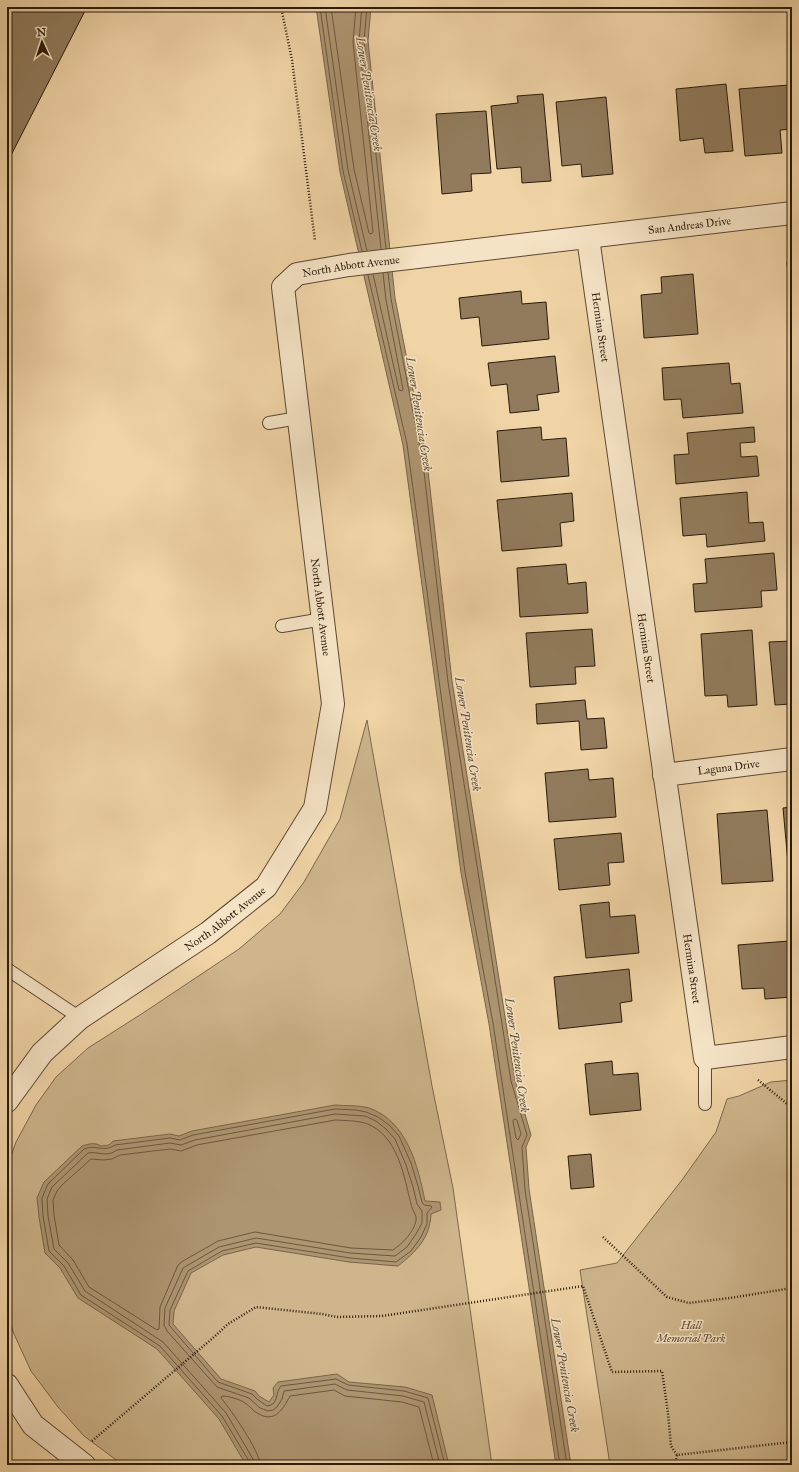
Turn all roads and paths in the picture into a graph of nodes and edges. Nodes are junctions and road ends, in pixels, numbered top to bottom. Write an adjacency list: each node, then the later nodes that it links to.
1 (281, 7): 4 (path)
2 (792, 213): 3 (street, San Andreas Drive)
3 (588, 238): 5 (street, North Abbott Avenue); 10 (street, Hermina Street)
4 (315, 241)
5 (298, 418): 6 (lane); 7 (street, North Abbott Avenue)
6 (269, 423)
7 (323, 619): 8 (lane); 12 (street, North Abbott Avenue)
8 (282, 626)
9 (792, 758): 10 (street, Laguna Drive)
10 (664, 774): 14 (street, Hermina Street)
11 (7, 969): 12 (lane)
12 (80, 1018): 16 (street, North Abbott Avenue)
13 (792, 1047): 14 (street)
14 (704, 1058): 17 (lane)
15 (758, 1080): 18 (path)
16 (7, 1101)
17 (705, 1104)
18 (792, 1108)
19 (603, 1237): 20 (path)
20 (792, 1288)
21 (7, 1385): 24 (street)
22 (792, 1442): 23 (path)
23 (677, 1455): 24 (path); 25 (path)
24 (79, 1461)
25 (675, 1465)

